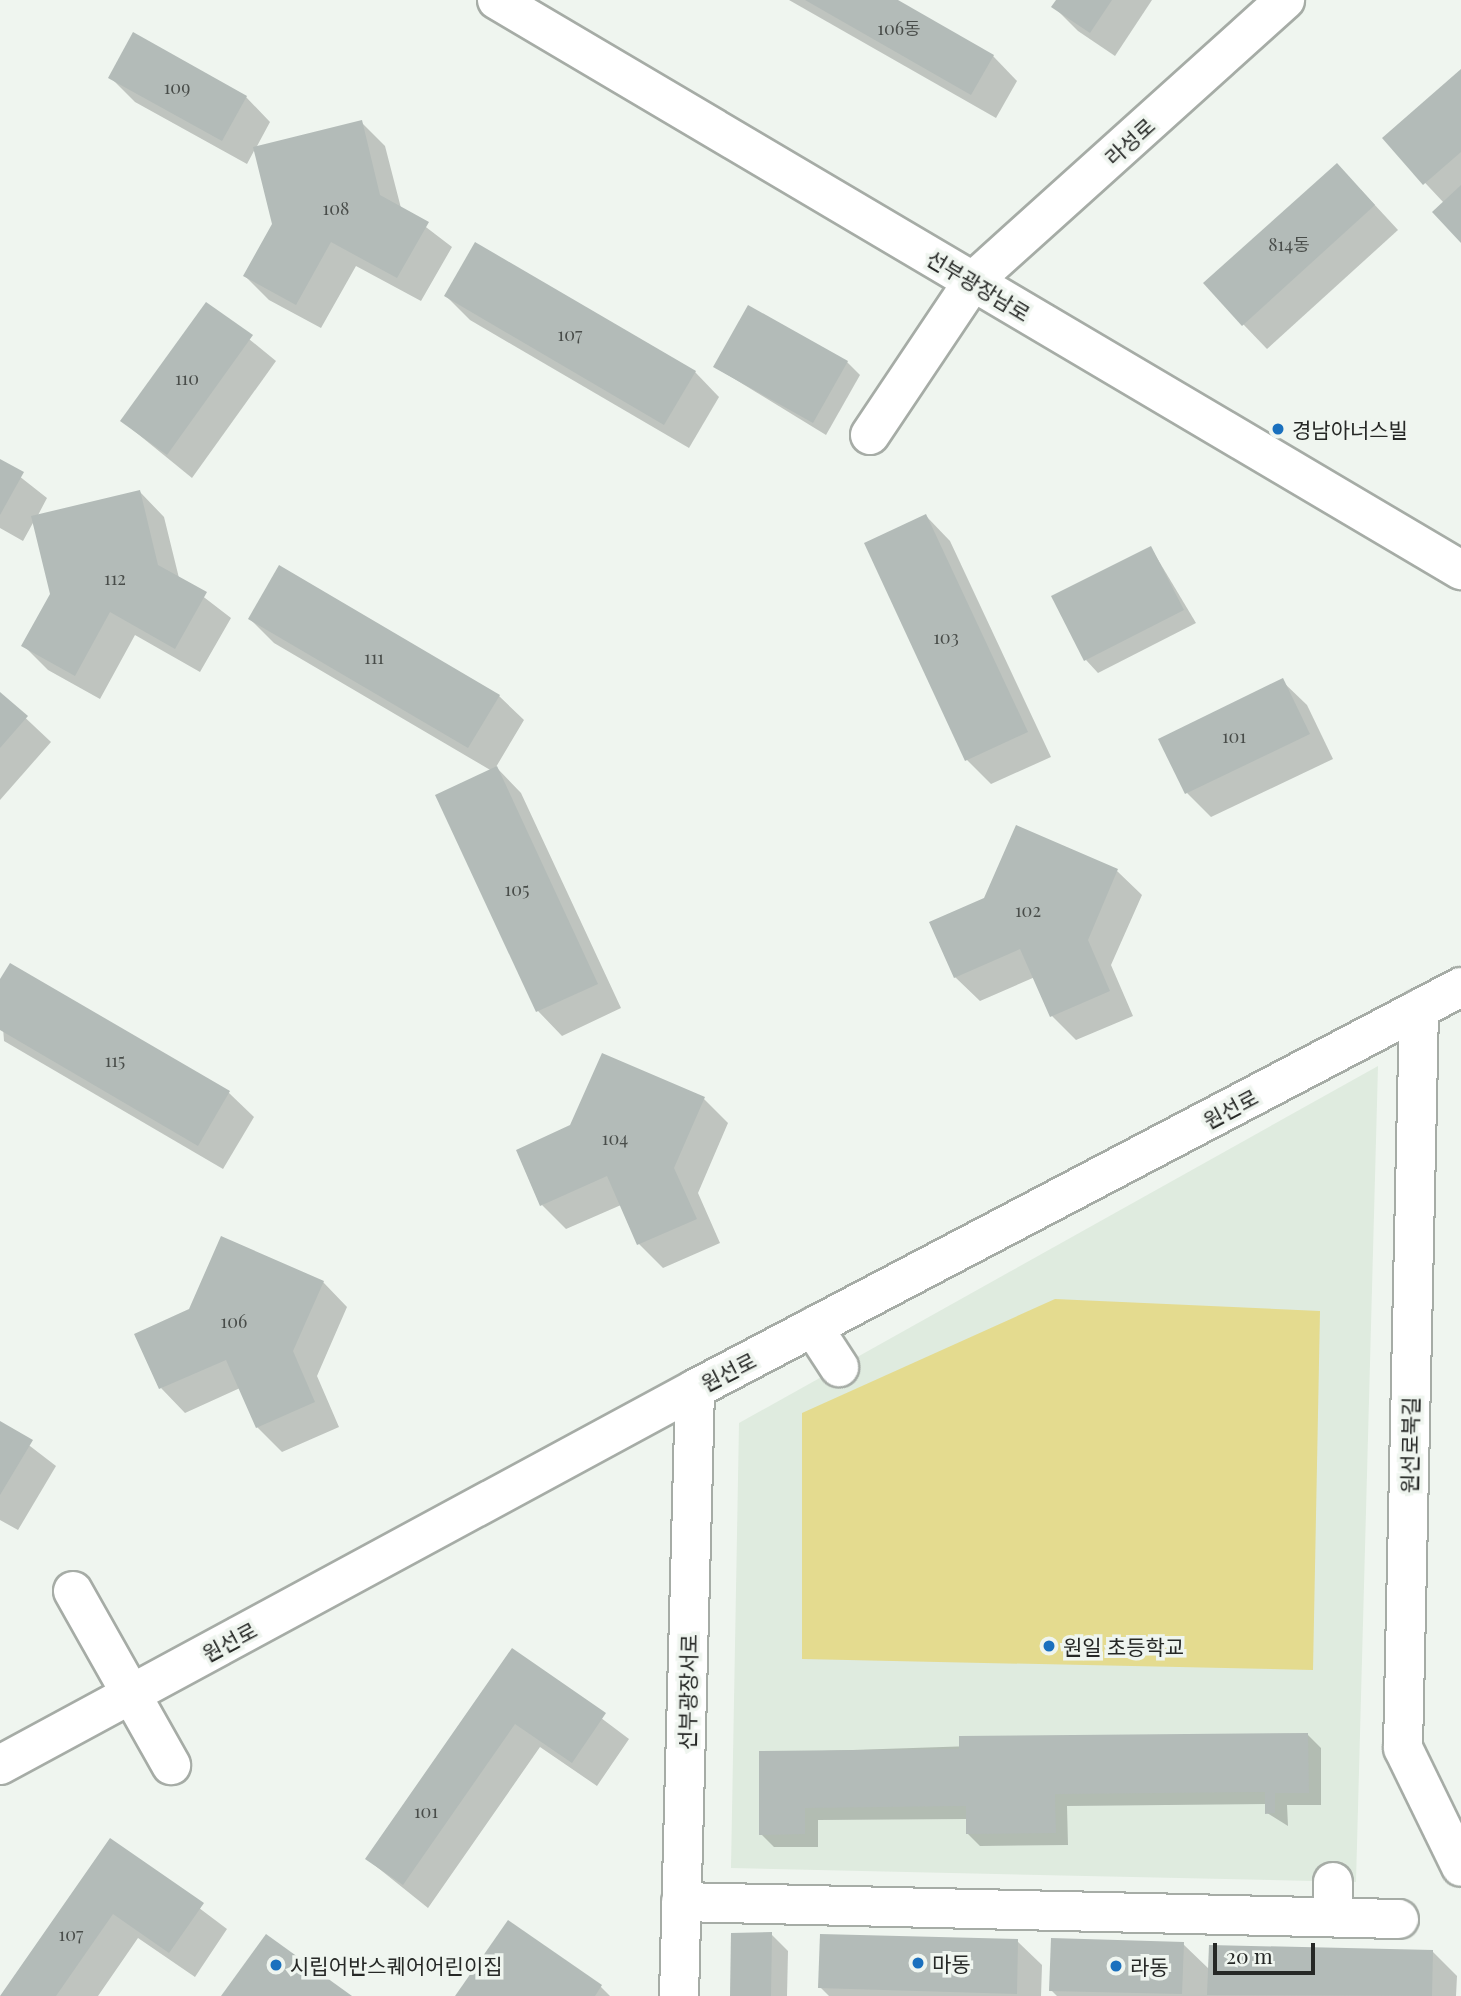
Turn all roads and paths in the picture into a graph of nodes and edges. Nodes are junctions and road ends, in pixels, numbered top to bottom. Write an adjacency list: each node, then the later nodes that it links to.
1 (497, 0): 3 (street, 선부광장남로)
2 (1286, 0): 3 (street, 라성로)
3 (973, 281): 4 (street, 라성로); 5 (street, 선부광장남로)
4 (870, 435)
5 (1461, 570)
6 (1461, 987): 7 (street, 원선로)
7 (1419, 1009): 8 (street, 원선로); 15 (street, 원선로북길)
8 (813, 1327): 9 (street); 10 (street, 원선로)
9 (839, 1367)
10 (695, 1388): 12 (street, 원선로); 16 (street, 선부광장서로)
11 (73, 1591): 12 (street)
12 (131, 1694): 13 (street, 원선로); 14 (street)
13 (0, 1765)
14 (171, 1765)
15 (1461, 1867)
16 (681, 1902): 17 (street); 18 (street, 선부광장서로)
17 (1399, 1919)
18 (679, 1996)

